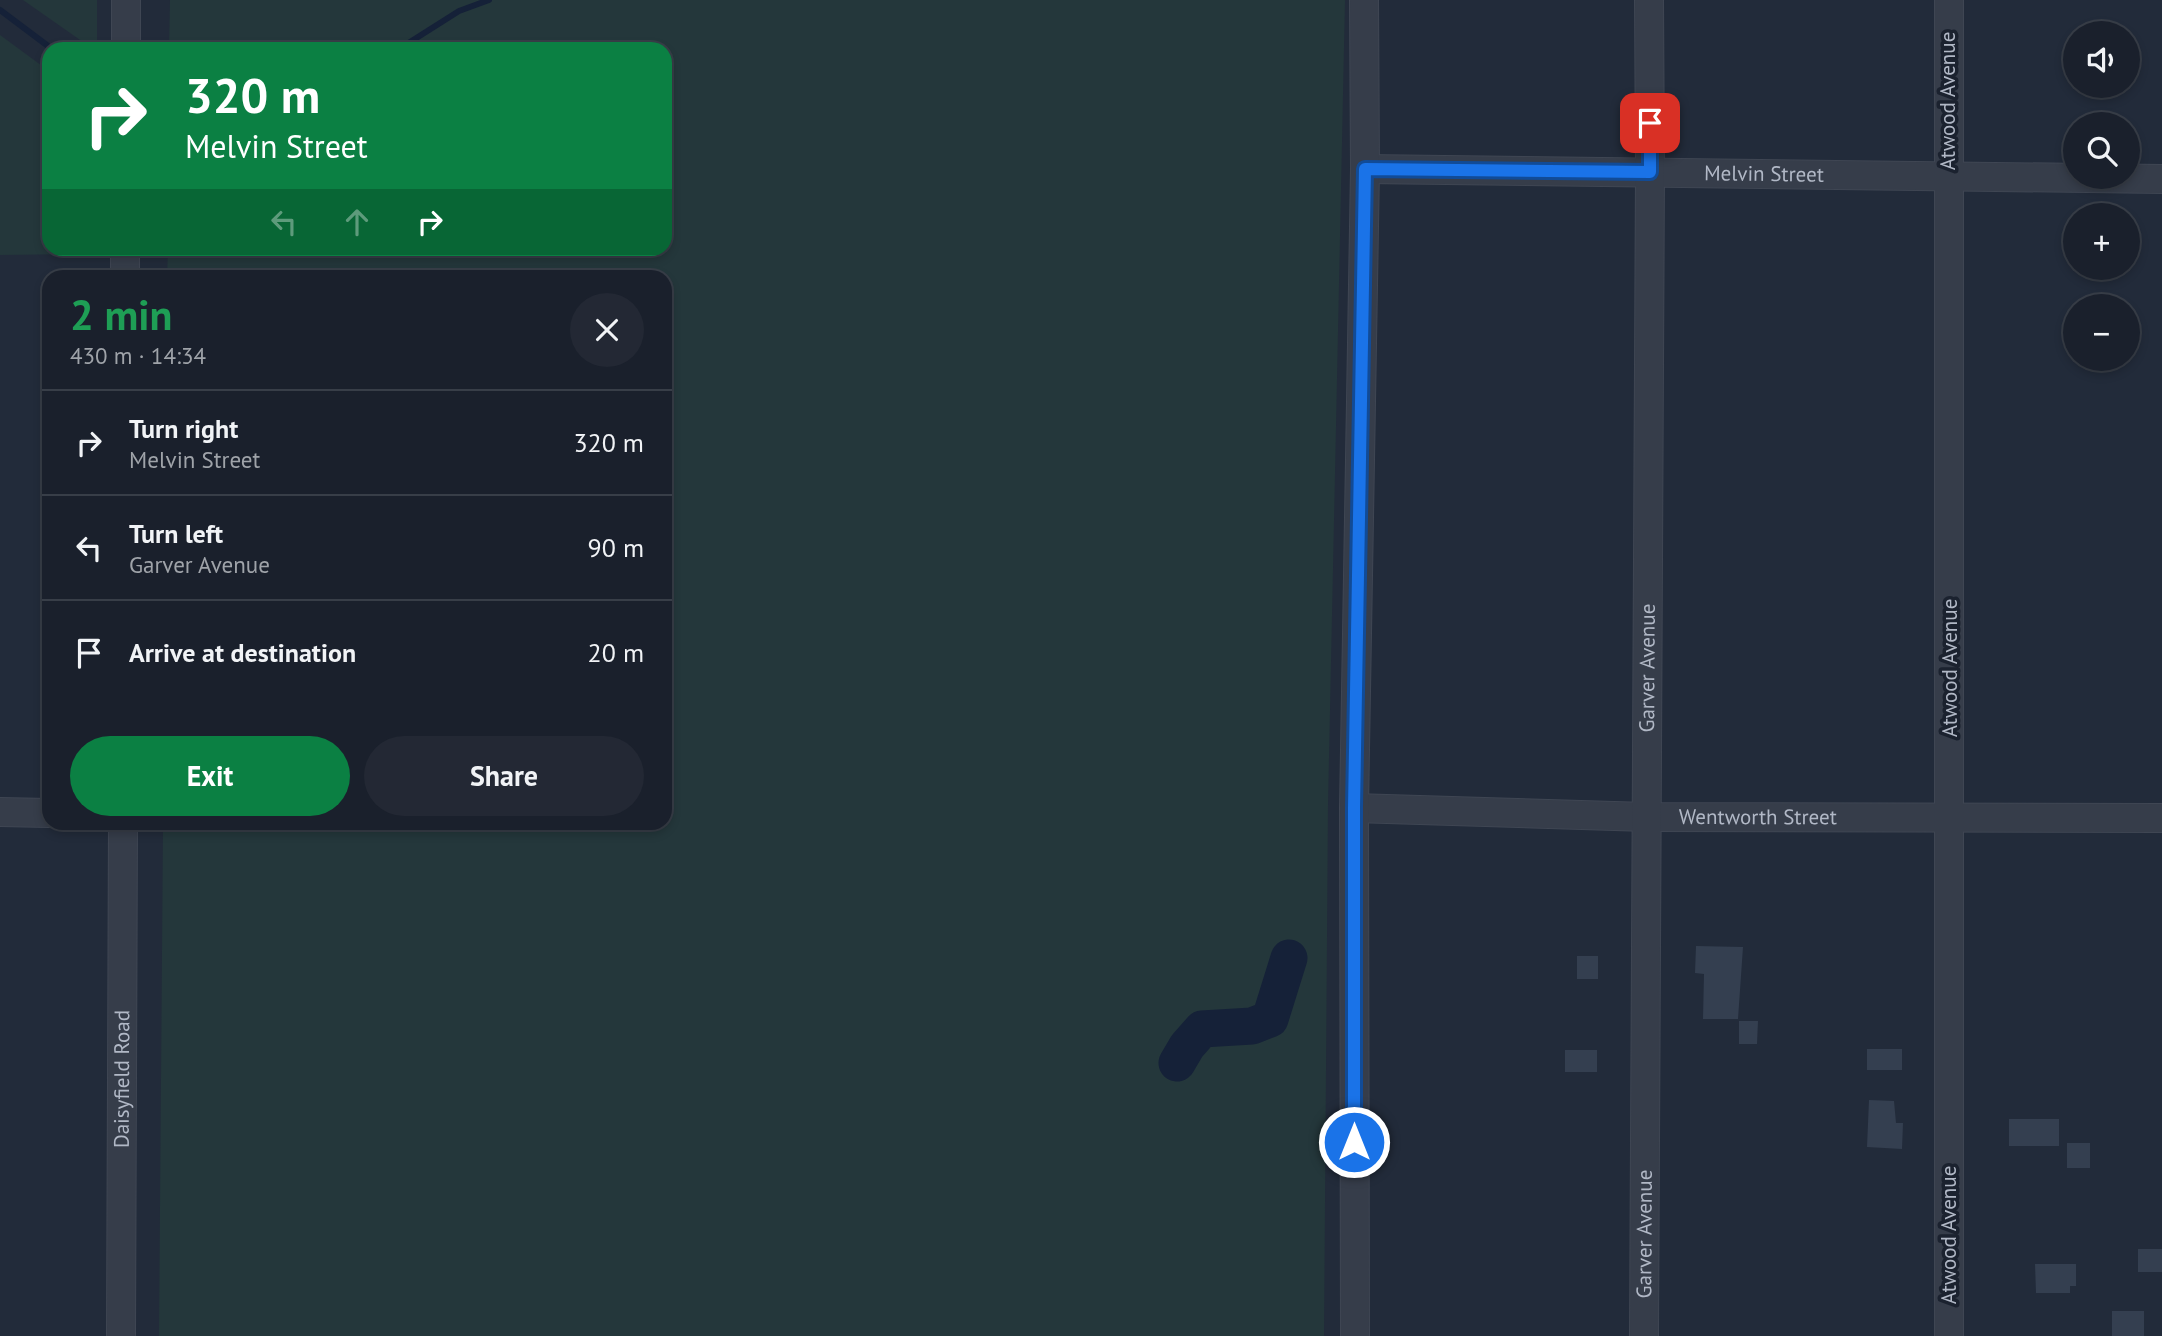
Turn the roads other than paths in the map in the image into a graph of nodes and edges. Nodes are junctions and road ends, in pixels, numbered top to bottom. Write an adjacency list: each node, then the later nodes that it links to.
1 (126, 0): 5 (street)
2 (1364, 0): 6 (street)
3 (1649, 0): 7 (street, Garver Avenue)
4 (1949, 0): 8 (street, Atwood Avenue)
5 (126, 42)
6 (1365, 169): 7 (street, Melvin Street); 10 (street)
7 (1650, 172): 8 (street, Melvin Street); 13 (street, Garver Avenue)
8 (1948, 178): 9 (street, Melvin Street); 14 (street, Atwood Avenue)
9 (2162, 179)
10 (1354, 808): 13 (street, Wentworth Street); 18 (street)
11 (0, 812): 12 (street)
12 (42, 813)
13 (1647, 817): 14 (street, Wentworth Street); 19 (street, Garver Avenue)
14 (1950, 817): 15 (street, Wentworth Street); 20 (street, Atwood Avenue)
15 (2162, 818)
16 (123, 830): 17 (street, Daisyfield Road)
17 (121, 1336)
18 (1355, 1336)
19 (1644, 1336)
20 (1949, 1336)

